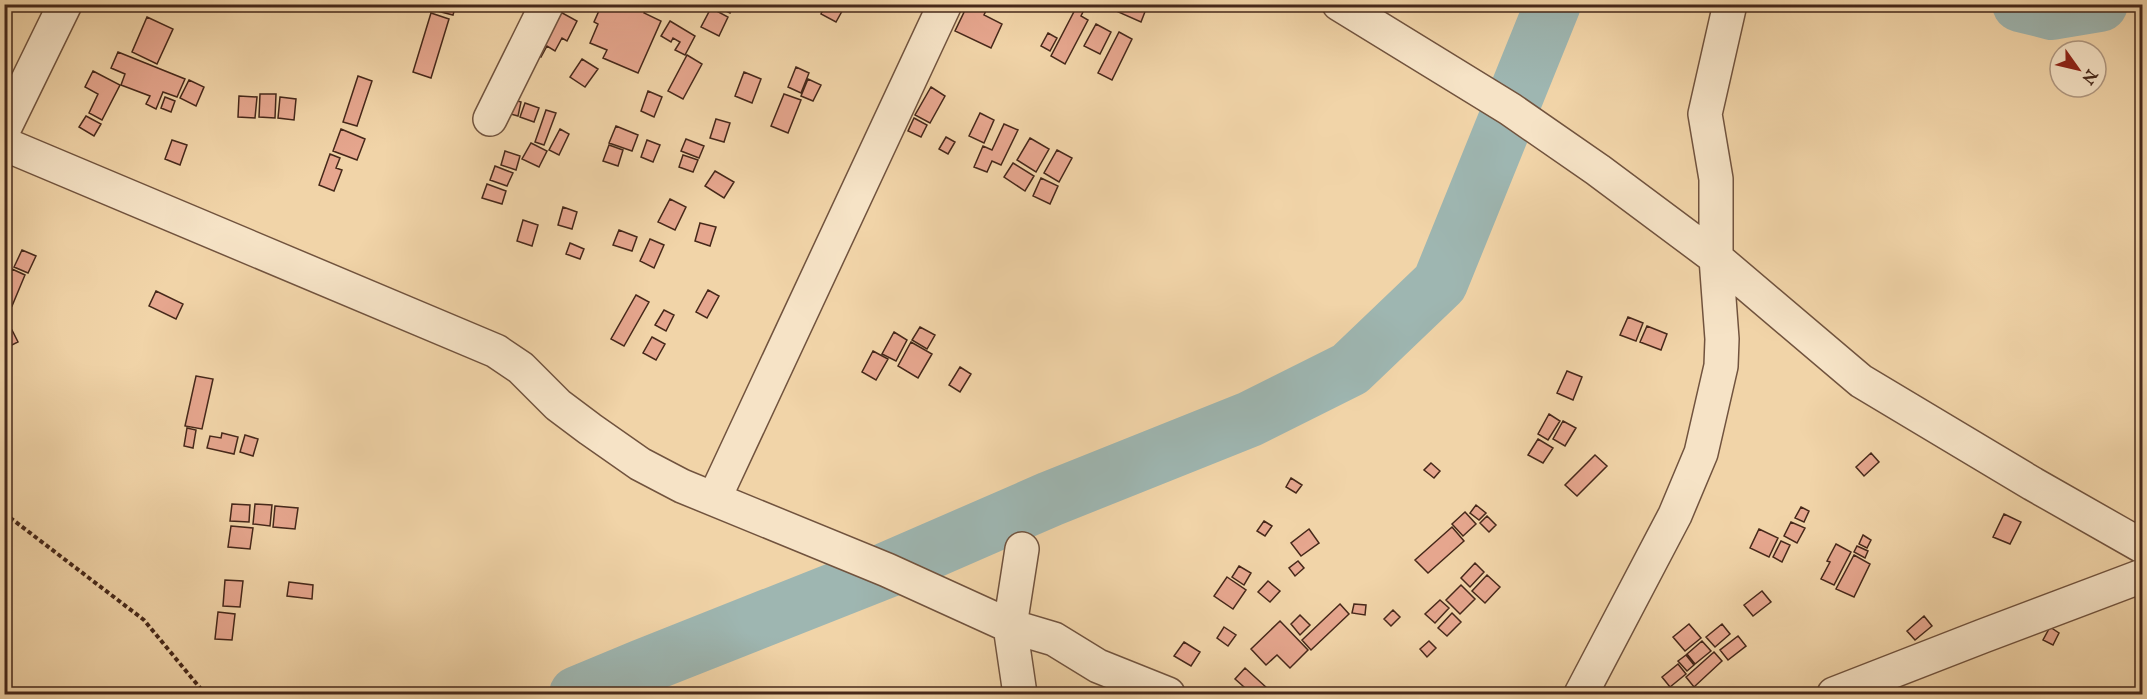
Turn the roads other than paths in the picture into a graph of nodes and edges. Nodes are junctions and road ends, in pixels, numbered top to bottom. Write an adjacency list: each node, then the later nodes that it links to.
1 (65, 4): 8 (street)
2 (547, 4): 7 (street)
3 (945, 4): 11 (street)
4 (1339, 4): 6 (street)
5 (1730, 4): 10 (street)
6 (1375, 16): 10 (street)
7 (490, 119)
8 (4, 129)
9 (4, 144): 11 (street)
10 (1716, 258): 12 (street); 18 (street)
11 (714, 499): 15 (street)
12 (2142, 546)
13 (1022, 549): 15 (street)
14 (2142, 576): 19 (street)
15 (1010, 626): 16 (street); 17 (street)
16 (1020, 694)
17 (1168, 694)
18 (1581, 694)
19 (1834, 694)

